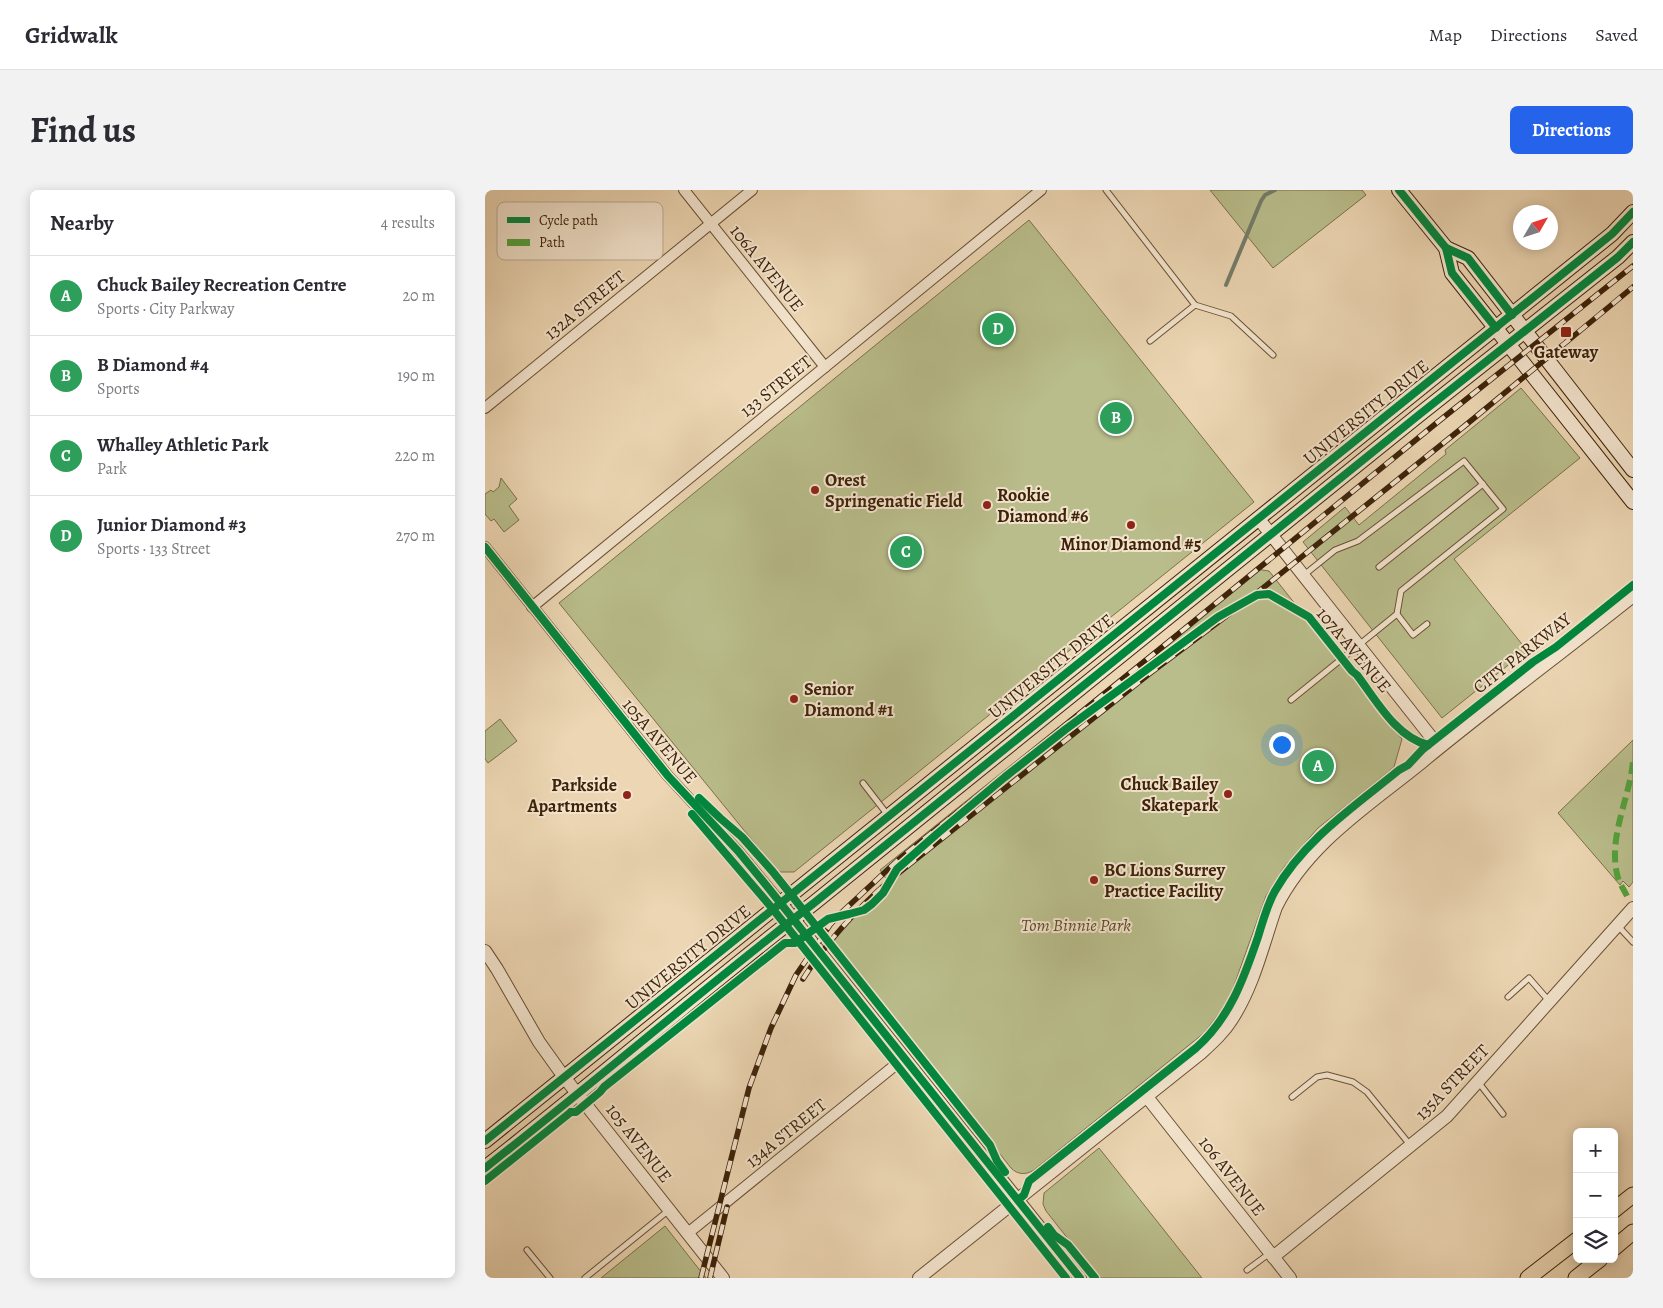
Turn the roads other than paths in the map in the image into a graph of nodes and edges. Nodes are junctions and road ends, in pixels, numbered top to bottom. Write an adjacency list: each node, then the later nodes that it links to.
1 (684, 190): 7 (street, 106A AVENUE)
2 (752, 190): 7 (street, 132A STREET)
3 (1041, 190): 17 (street, 133 STREET)
4 (1106, 190): 10 (lane)
5 (1399, 190): 9 (main road)
6 (1633, 212): 11 (main road, UNIVERSITY DRIVE)
7 (711, 224): 17 (street, 106A AVENUE); 18 (street, 132A STREET)
8 (1633, 242): 13 (main road, UNIVERSITY DRIVE)
9 (1446, 248): 11 (main road); 12 (main road)
10 (1195, 305): 14 (lane); 16 (lane)
11 (1512, 315): 12 (main road, UNIVERSITY DRIVE); 13 (main road)
12 (1496, 328): 15 (main road); 22 (main road, UNIVERSITY DRIVE)
13 (1525, 331): 15 (main road, UNIVERSITY DRIVE); 19 (main road)
14 (1150, 341)
15 (1508, 344): 21 (main road); 23 (main road, UNIVERSITY DRIVE)
16 (1273, 355)
17 (825, 367): 28 (street, 133 STREET)
18 (485, 408)
19 (1633, 470)
20 (1483, 484): 25 (lane); 26 (lane); 29 (lane)
21 (1633, 502)
22 (1259, 518): 23 (street, 107A AVENUE); 35 (main road, UNIVERSITY DRIVE)
23 (1271, 534): 26 (street, 107A AVENUE); 38 (main road, UNIVERSITY DRIVE)
24 (485, 547): 28 (street, 105A AVENUE)
25 (1379, 567)
26 (1303, 575): 31 (street, 107A AVENUE)
27 (1633, 596): 33 (street, CITY PARKWAY)
28 (532, 607): 36 (street, 105A AVENUE)
29 (1397, 614): 30 (lane); 31 (lane)
30 (1427, 624)
31 (1359, 645): 32 (lane); 33 (street, 107A AVENUE)
32 (1291, 700)
33 (1439, 747): 48 (street, CITY PARKWAY)
34 (863, 783): 35 (lane)
35 (888, 816): 36 (main road, UNIVERSITY DRIVE)
36 (781, 902): 38 (street, 105A AVENUE); 45 (main road, UNIVERSITY DRIVE)
37 (1633, 908): 39 (street, 135A STREET)
38 (794, 919): 44 (street, 105A AVENUE); 47 (main road, UNIVERSITY DRIVE)
39 (1618, 925): 40 (lane); 43 (street, 135A STREET)
40 (1633, 942)
41 (485, 951): 45 (street, 105 AVENUE)
42 (1508, 997): 43 (lane)
43 (1550, 1001): 46 (street, 135A STREET)
44 (904, 1058): 55 (street, 105A AVENUE); 59 (street, 134A STREET)
45 (564, 1077): 47 (street, 105 AVENUE); 51 (main road, UNIVERSITY DRIVE)
46 (1478, 1082): 50 (lane); 52 (street, 135A STREET)
47 (578, 1094): 53 (main road, UNIVERSITY DRIVE); 57 (street, 105 AVENUE)
48 (1147, 1097): 55 (street, CITY PARKWAY); 63 (street, 106 AVENUE)
49 (1292, 1097): 52 (lane)
50 (1503, 1114)
51 (485, 1141)
52 (1412, 1146): 63 (street, 135A STREET)
53 (485, 1168)
54 (1633, 1195): 56 (main road)
55 (1018, 1200): 70 (street, CITY PARKWAY); 71 (street, 105A AVENUE)
56 (1618, 1207)
57 (669, 1210): 59 (street, 105 AVENUE); 68 (lane)
58 (1633, 1232): 61 (main road)
59 (688, 1233): 69 (street, 105 AVENUE)
60 (1573, 1243): 64 (main road)
61 (1618, 1245)
62 (527, 1250): 67 (lane)
63 (1272, 1254): 66 (lane); 72 (street, 106 AVENUE)
64 (1548, 1262): 73 (main road); 74 (main road)
65 (1595, 1263): 75 (main road)
66 (1247, 1270)
67 (550, 1278)
68 (585, 1278)
69 (723, 1278)
70 (919, 1278)
71 (1080, 1278)
72 (1290, 1278)
73 (1528, 1278)
74 (1549, 1278)
75 (1576, 1278)

